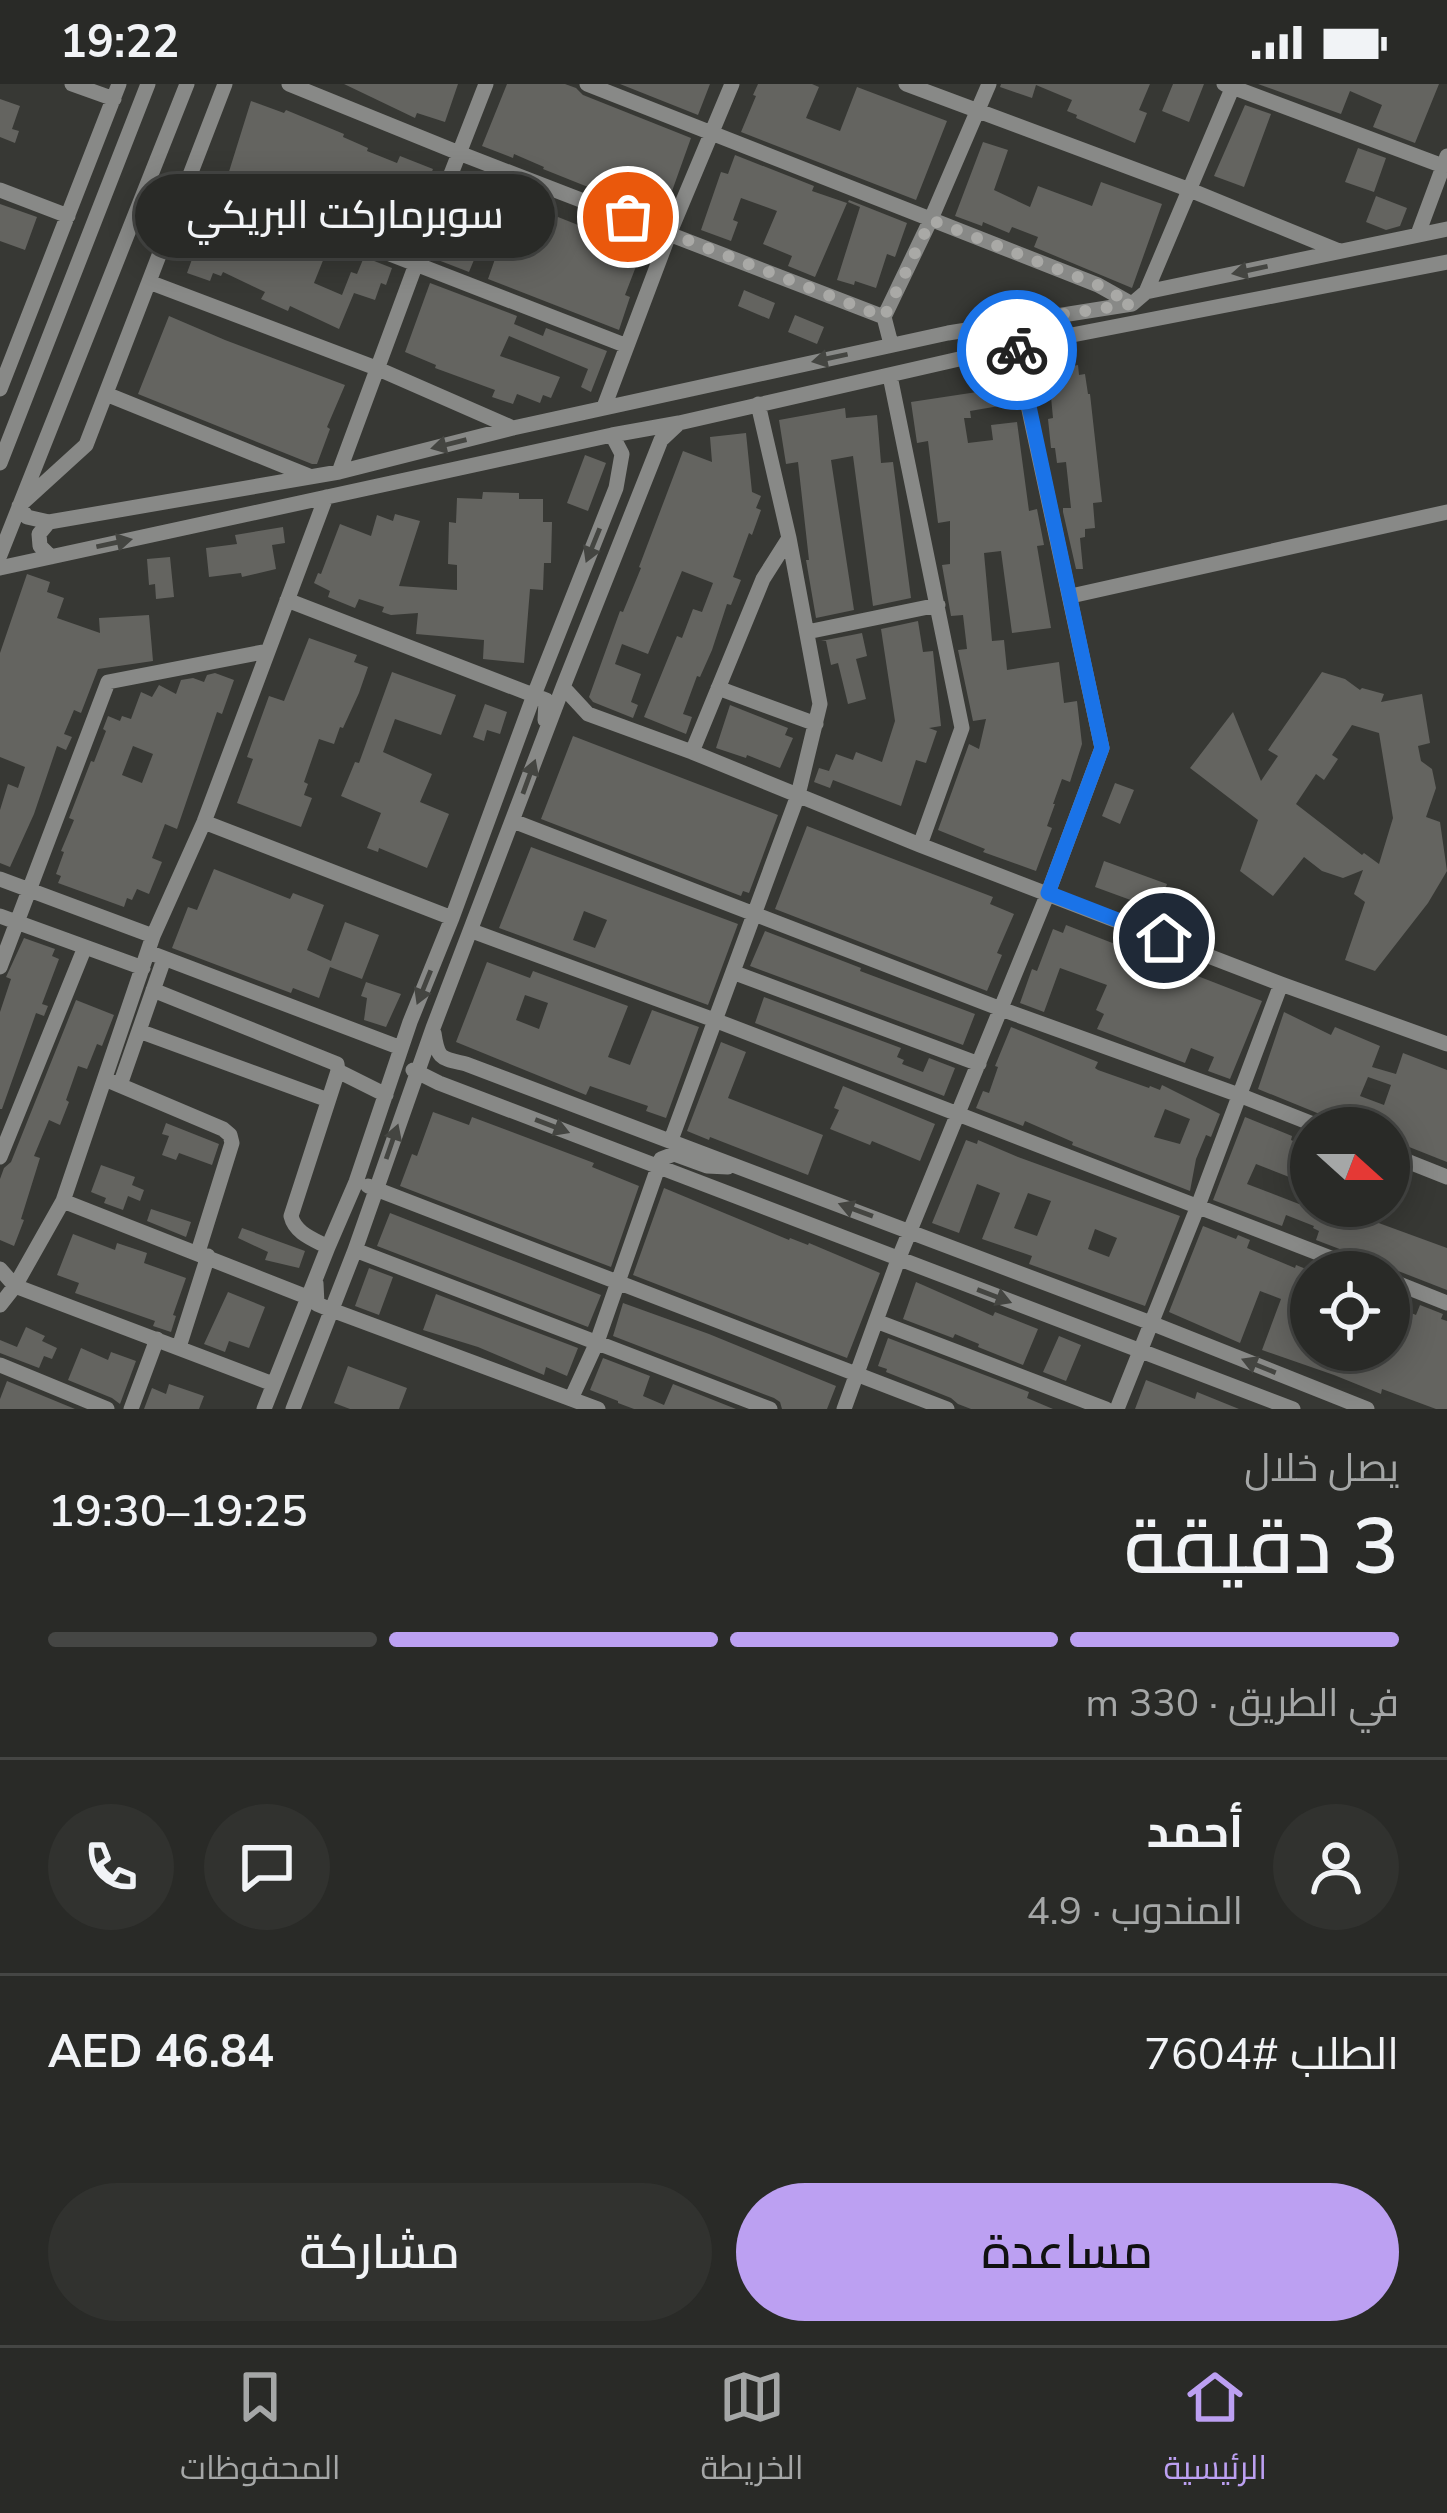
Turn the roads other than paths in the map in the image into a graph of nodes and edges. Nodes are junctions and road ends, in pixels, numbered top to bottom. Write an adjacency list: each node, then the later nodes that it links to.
1 (72, 84): 13 (street)
2 (148, 84): 47 (street)
3 (187, 84): 53 (street)
4 (214, 84): 14 (street)
5 (225, 84): 14 (street)
6 (289, 84): 17 (street)
7 (487, 84): 17 (street)
8 (587, 84): 16 (street)
9 (732, 84): 16 (street)
10 (906, 84): 15 (street)
11 (989, 84): 15 (street)
12 (1230, 85): 18 (street); 21 (street)
13 (116, 92): 22 (street)
14 (215, 110): 19 (street)
15 (978, 112): 21 (street); 23 (street)
16 (712, 133): 23 (street); 25 (street)
17 (459, 153): 25 (street); 29 (street)
18 (1445, 161): 26 (street)
19 (189, 176): 29 (street); 30 (street)
20 (0, 190): 22 (street)
21 (1190, 190): 27 (street); 31 (street)
22 (68, 216): 40 (street)
23 (931, 220): 32 (street); 33 (street)
24 (1447, 229): 26 (street)
25 (670, 232): 33 (street); 36 (street)
26 (1418, 234): 27 (street)
27 (1339, 251): 31 (street, one-way to 31)
28 (1447, 262): 37 (street)
29 (416, 264): 36 (street); 38 (street)
30 (149, 282): 38 (street); 41 (street)
31 (1146, 292): 32 (street)
32 (1132, 304): 34 (street)
33 (884, 317): 35 (street)
34 (1010, 322): 35 (street); 37 (street)
35 (892, 344): 43 (street, one-way to 43)
36 (627, 346): 43 (street)
37 (1016, 346): 39 (street); 60 (street)
38 (376, 368): 45 (street); 48 (street)
39 (890, 376): 42 (street); 62 (street)
40 (0, 389)
41 (106, 394): 51 (street); 53 (street)
42 (758, 404): 44 (street); 56 (street)
43 (604, 407): 45 (street)
44 (679, 423): 46 (street); 50 (street)
45 (513, 428): 48 (street, one-way to 48)
46 (612, 435): 49 (street); 52 (street)
47 (0, 463)
48 (339, 472): 51 (street)
49 (618, 472): 50 (street); 67 (street, one-way to 67)
50 (648, 475): 65 (street)
51 (312, 477): 55 (street)
52 (326, 496): 58 (street, one-way to 52); 61 (street)
53 (20, 506): 55 (street); 57 (street)
54 (1447, 512): 60 (street)
55 (49, 522): 58 (street)
56 (789, 538): 63 (street); 66 (street)
57 (0, 555)
58 (51, 556): 59 (street)
59 (0, 568)
60 (1071, 596): 77 (street)
61 (287, 600): 64 (street); 67 (street)
62 (938, 605): 63 (street); 74 (street)
63 (807, 632): 68 (street)
64 (268, 651): 73 (street); 76 (street)
65 (563, 686): 69 (street); 70 (street)
66 (718, 688): 68 (street); 70 (street)
67 (534, 695): 69 (street); 80 (street)
68 (816, 724): 71 (street)
69 (544, 739): 72 (street, one-way to 69)
70 (692, 752): 71 (street)
71 (798, 795): 74 (street); 78 (street)
72 (513, 821): 78 (street); 81 (street)
73 (204, 822): 80 (street); 83 (street)
74 (920, 845): 77 (street)
75 (0, 879): 76 (street)
76 (29, 890): 79 (street); 83 (street)
77 (1048, 893): 87 (street); 89 (street)
78 (756, 914): 86 (street); 89 (street)
79 (8, 918): 82 (street); 85 (street)
80 (452, 918): 91 (street, one-way to 91)
81 (472, 931): 90 (street); 92 (street)
82 (85, 947): 83 (street); 108 (street)
83 (148, 952): 84 (street); 100 (street)
84 (164, 959): 88 (street); 95 (street)
85 (0, 967)
86 (735, 973): 90 (street); 97 (street)
87 (1281, 984): 94 (street); 103 (street)
88 (153, 990): 93 (street); 98 (street)
89 (1001, 1009): 97 (street); 103 (street)
90 (717, 1021): 105 (street); 107 (street)
91 (410, 1022): 95 (street); 99 (street)
92 (433, 1028): 96 (street); 99 (street)
93 (139, 1030): 100 (street); 104 (street)
94 (1447, 1044)
95 (401, 1048): 102 (street)
96 (466, 1064): 101 (street); 107 (street)
97 (980, 1064): 105 (street)
98 (338, 1071): 102 (street); 104 (street)
99 (416, 1074): 101 (street); 114 (street, one-way to 99)
100 (112, 1082): 115 (street); 121 (street)
101 (458, 1090): 110 (street, one-way to 110)
102 (386, 1095): 113 (street)
103 (1239, 1095): 106 (street); 116 (street)
104 (328, 1100): 118 (street)
105 (959, 1115): 116 (street); 117 (street)
106 (1290, 1115)
107 (670, 1140): 111 (street)
108 (0, 1157)
109 (1410, 1162): 112 (street)
110 (659, 1167): 111 (street); 122 (street); 125 (street)
111 (740, 1167): 117 (street, one-way to 111)
112 (1447, 1177)
113 (356, 1182): 114 (street); 118 (street)
114 (376, 1189): 119 (street); 125 (street)
115 (63, 1201): 121 (street); 126 (street)
116 (1198, 1206): 120 (street); 133 (street)
117 (910, 1231): 122 (street); 133 (street)
118 (328, 1246): 124 (street)
119 (355, 1250): 131 (street); 135 (street)
120 (1313, 1251)
121 (203, 1254): 128 (street); 136 (street)
122 (898, 1259): 132 (street); 137 (street, one-way to 137)
123 (0, 1269): 126 (street)
124 (316, 1277): 128 (street); 131 (street)
125 (617, 1282): 135 (street); 139 (street)
126 (16, 1286): 130 (street); 134 (street)
127 (1410, 1288): 129 (street)
128 (308, 1297): 140 (street)
129 (1447, 1303)
130 (0, 1305)
131 (329, 1310): 141 (street); 145 (street)
132 (876, 1322): 139 (street); 150 (street)
133 (1151, 1323): 137 (street); 153 (street, one-way to 133)
134 (158, 1339): 136 (street); 143 (street)
135 (597, 1342): 141 (street); 147 (street)
136 (179, 1347): 140 (street)
137 (1141, 1351): 151 (street); 152 (street)
138 (0, 1365): 142 (street)
139 (857, 1373): 148 (street); 149 (street)
140 (273, 1384): 144 (street)
141 (572, 1399): 146 (street)
142 (107, 1409)
143 (131, 1409)
144 (264, 1409)
145 (293, 1409)
146 (598, 1409)
147 (770, 1409)
148 (844, 1409)
149 (947, 1409)
150 (1106, 1409)
151 (1118, 1409)
152 (1293, 1409)
153 (1367, 1409)

